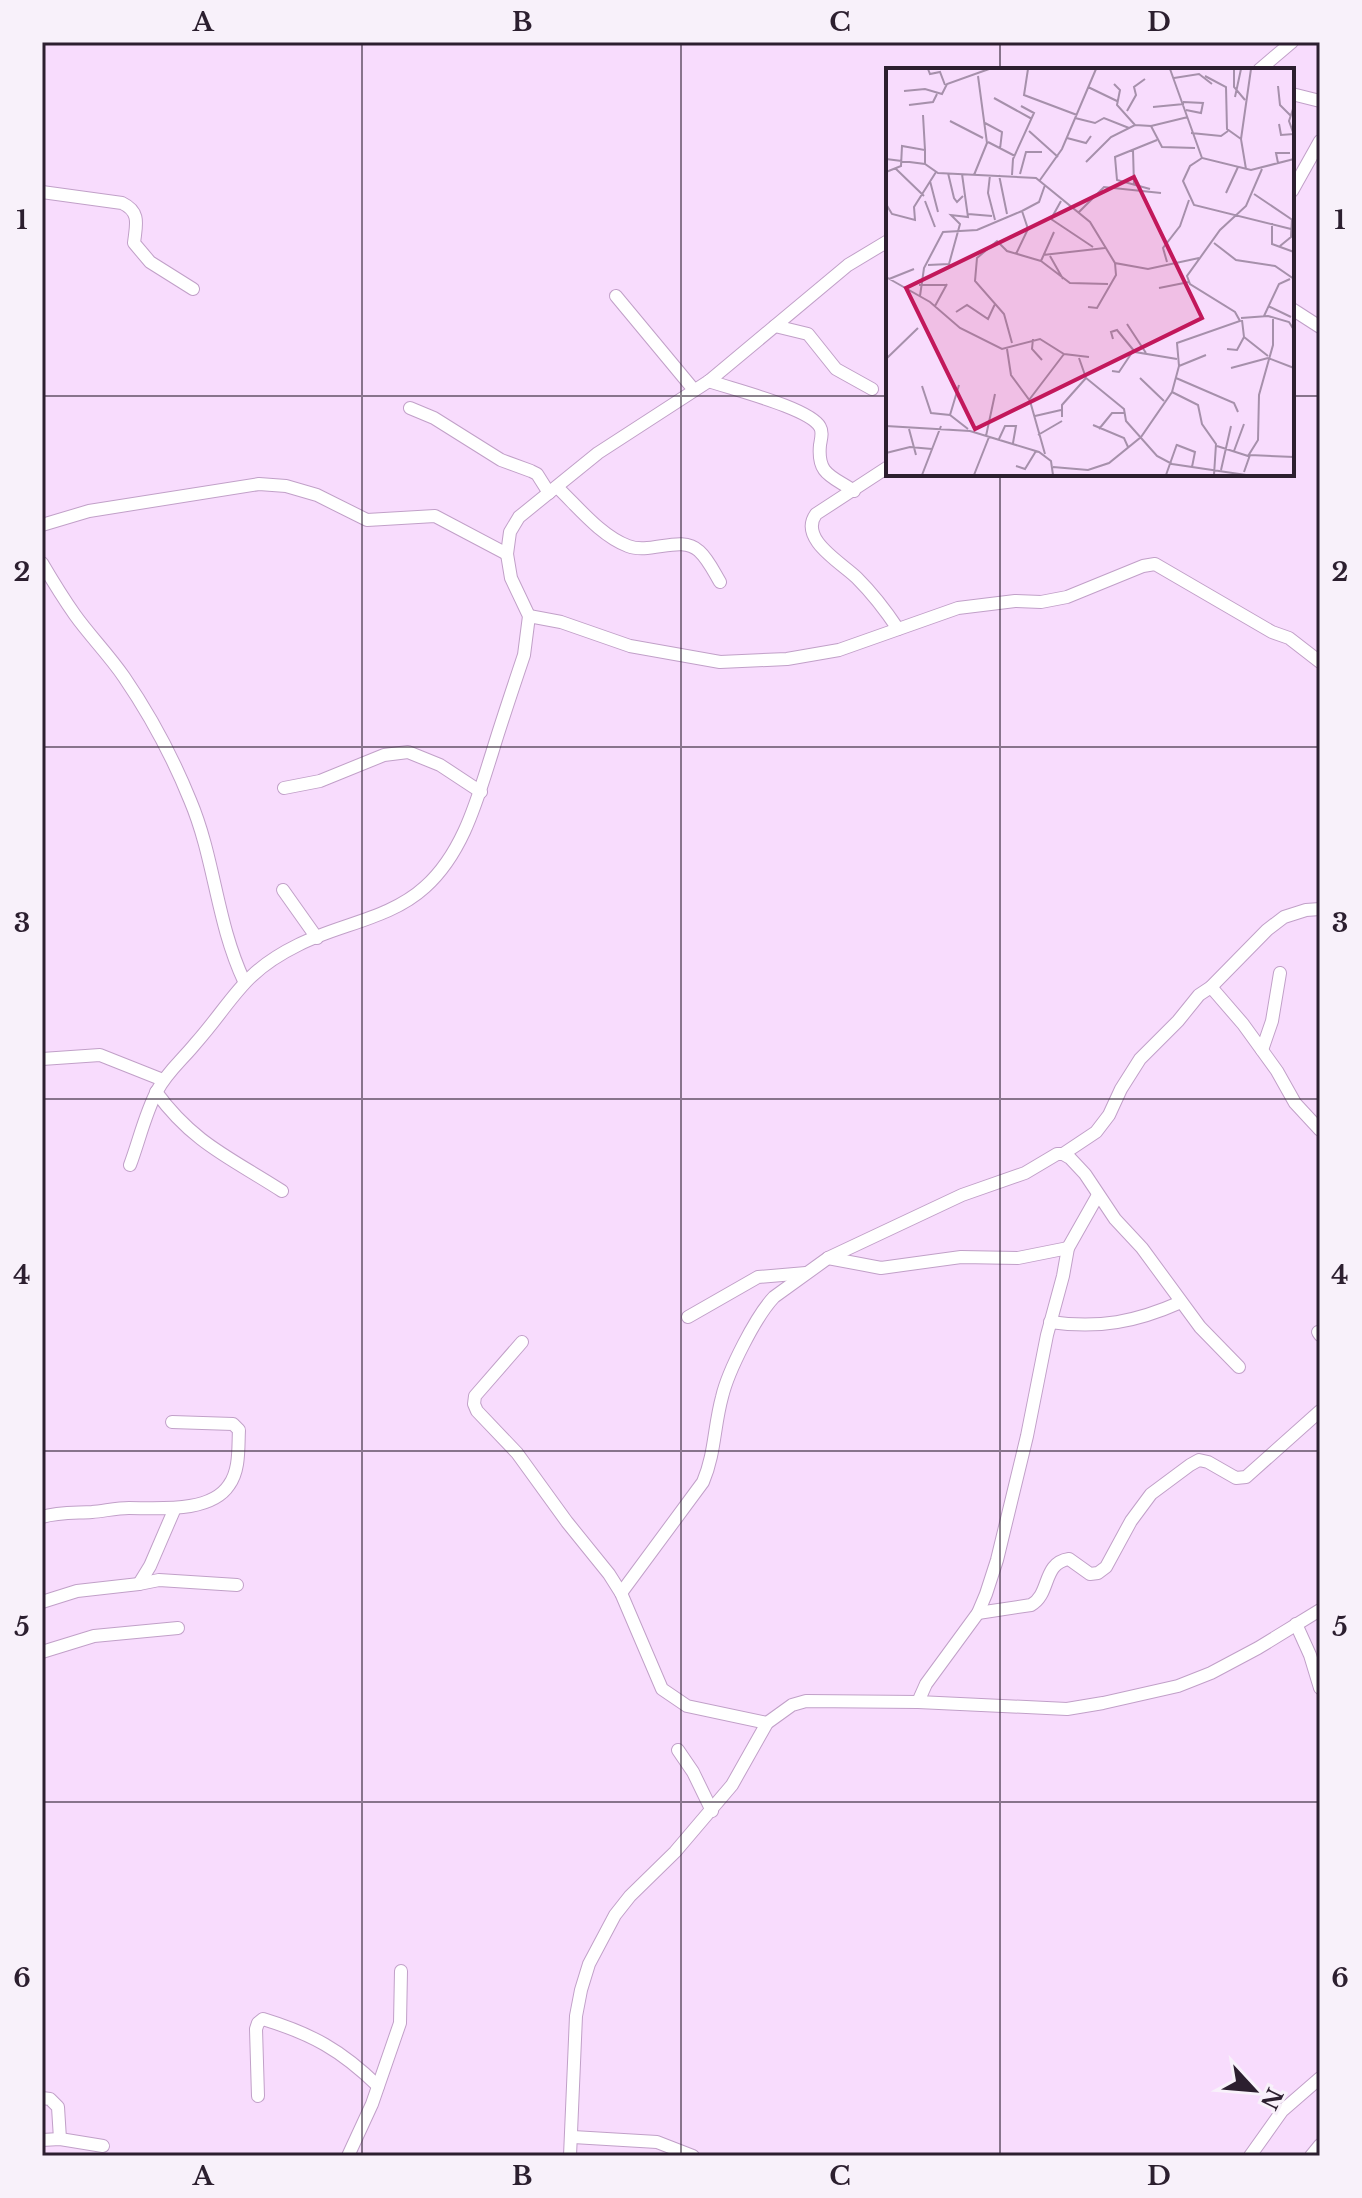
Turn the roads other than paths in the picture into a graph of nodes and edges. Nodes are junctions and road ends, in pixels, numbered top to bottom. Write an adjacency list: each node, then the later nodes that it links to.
1 (1292, 42): 2 (street)
2 (1261, 68)
3 (1294, 94): 4 (street)
4 (1320, 101)
5 (1320, 141): 6 (street)
6 (1294, 187)
7 (42, 192): 9 (street)
8 (886, 242): 12 (street)
9 (193, 289)
10 (616, 296): 16 (street)
11 (1294, 310): 13 (street)
12 (775, 326): 14 (street); 15 (street)
13 (1320, 327)
14 (709, 381): 16 (street); 20 (street)
15 (872, 389)
16 (694, 390): 19 (street)
17 (410, 408): 19 (street)
18 (886, 468): 20 (street)
19 (553, 490): 22 (street); 24 (street)
20 (854, 491): 26 (street)
21 (42, 525): 22 (street)
22 (507, 554): 25 (street)
23 (42, 563): 34 (street)
24 (720, 582)
25 (529, 616): 26 (street); 29 (street)
26 (898, 629): 27 (street)
27 (1320, 662)
28 (284, 788): 29 (street)
29 (481, 792): 32 (street)
30 (283, 890): 32 (street)
31 (1320, 909): 35 (street)
32 (317, 938): 34 (street)
33 (1280, 973): 36 (street)
34 (244, 981): 38 (street)
35 (1211, 987): 36 (street); 41 (street)
36 (1262, 1050): 40 (street)
37 (42, 1059): 38 (street)
38 (163, 1080): 39 (street)
39 (156, 1092): 42 (street); 43 (street)
40 (1320, 1130)
41 (1063, 1154): 44 (street); 46 (street)
42 (130, 1165)
43 (282, 1191)
44 (1098, 1195): 45 (street); 48 (street)
45 (1068, 1248): 46 (street); 50 (street)
46 (828, 1258): 47 (street)
47 (806, 1273): 49 (street); 59 (street)
48 (1181, 1302): 50 (street); 52 (street)
49 (688, 1317)
50 (1050, 1322): 62 (street)
51 (522, 1342): 59 (street)
52 (1239, 1367)
53 (1320, 1411): 62 (street)
54 (172, 1422): 55 (street)
55 (175, 1508): 56 (street); 57 (street)
56 (42, 1517)
57 (139, 1584): 58 (street); 60 (street)
58 (237, 1585)
59 (621, 1593): 68 (street)
60 (42, 1602)
61 (1320, 1610): 63 (street)
62 (978, 1613): 67 (street)
63 (1296, 1624): 66 (street); 67 (street)
64 (178, 1628): 65 (street)
65 (42, 1652)
66 (1320, 1688)
67 (918, 1702): 68 (street)
68 (767, 1723): 70 (street)
69 (678, 1750): 70 (street)
70 (712, 1811): 76 (street)
71 (401, 1971): 73 (street)
72 (1320, 2078): 84 (street)
73 (378, 2086): 74 (street); 81 (street)
74 (258, 2096)
75 (42, 2098): 77 (street)
76 (573, 2137): 82 (street); 83 (street)
77 (60, 2139): 78 (street); 80 (street)
78 (42, 2140)
79 (1320, 2145): 85 (street)
80 (103, 2146)
81 (348, 2156)
82 (570, 2156)
83 (693, 2156)
84 (1250, 2156)
85 (1311, 2156)

